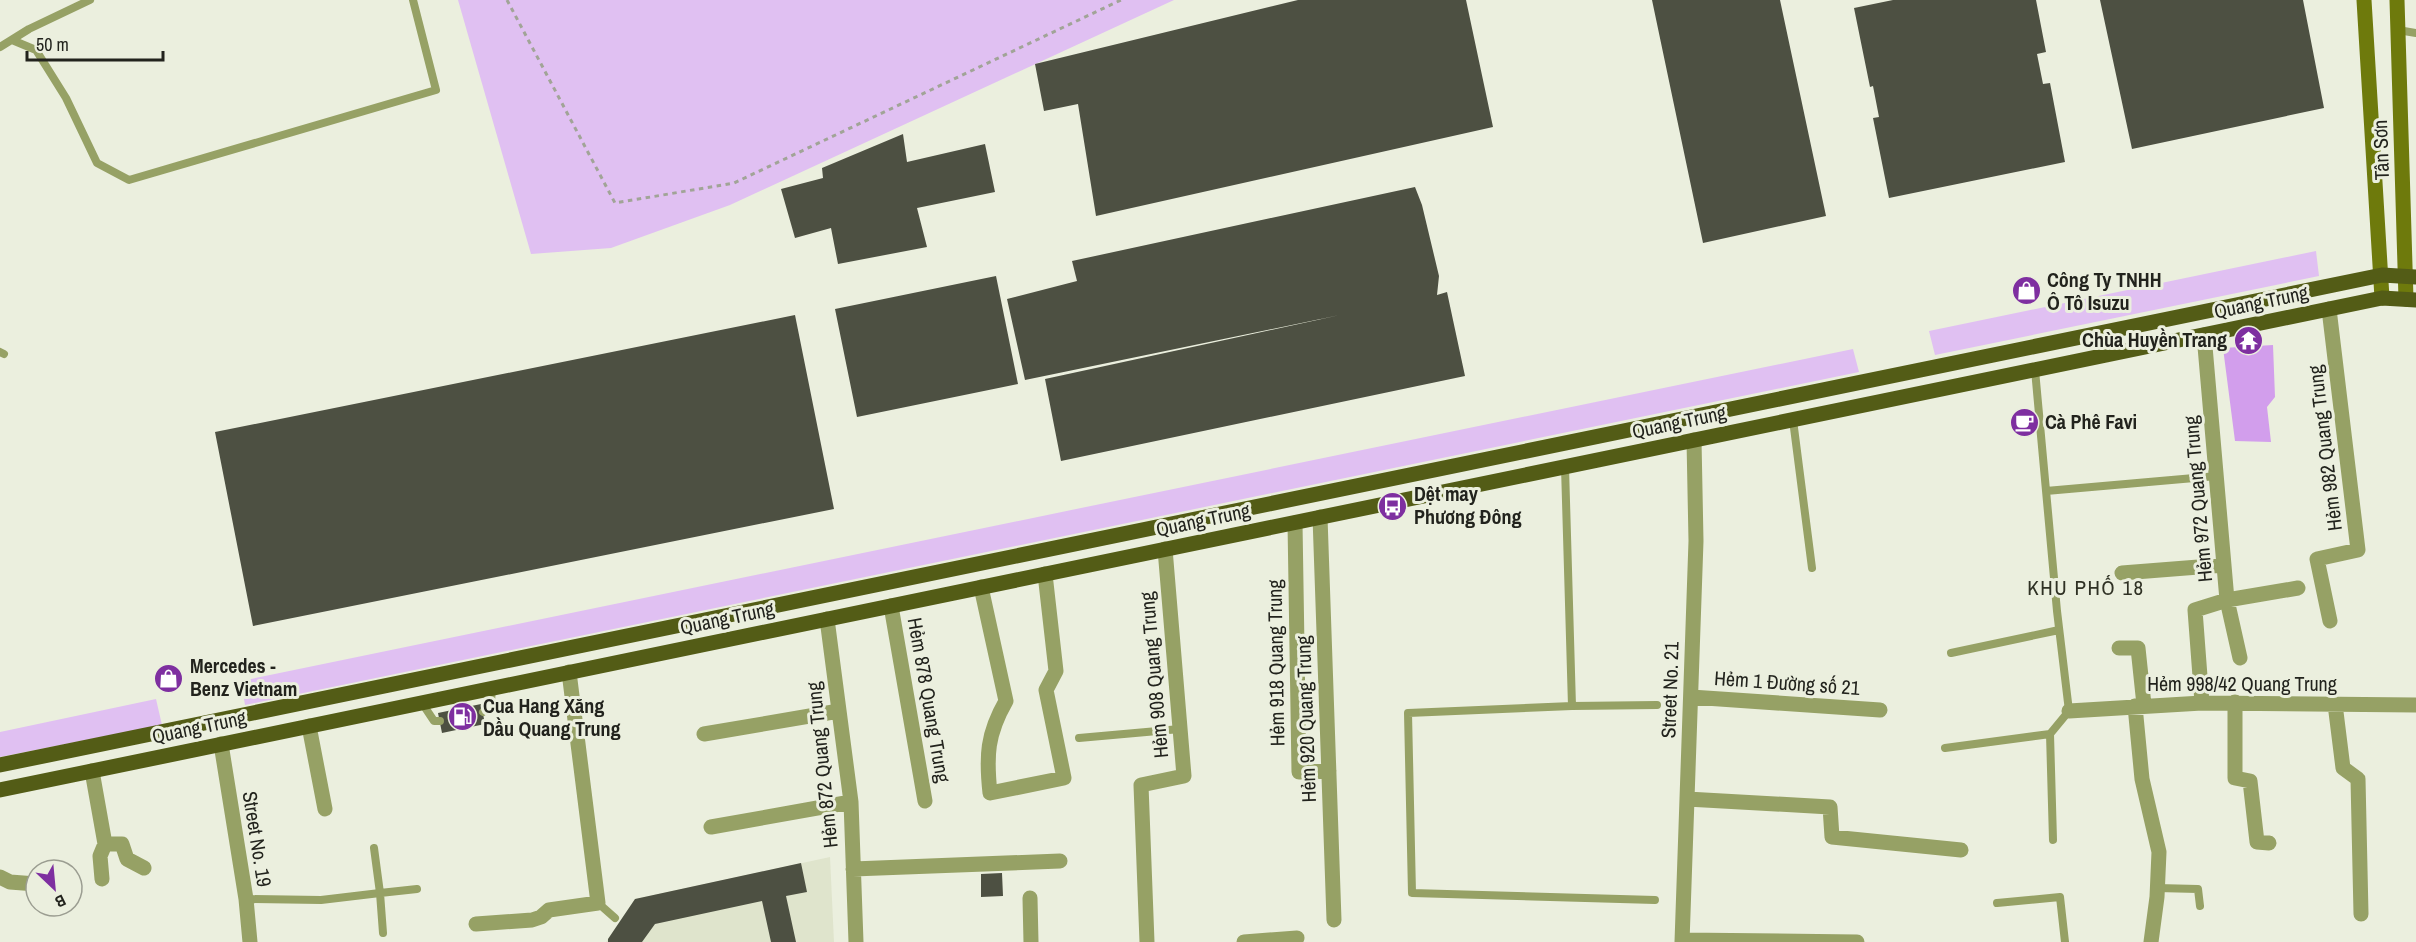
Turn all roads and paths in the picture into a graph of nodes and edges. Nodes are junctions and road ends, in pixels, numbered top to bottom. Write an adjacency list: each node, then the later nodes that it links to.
1 (90, 0): 9 (lane)
2 (413, 0): 9 (lane)
3 (507, 0): 4 (path)
4 (1121, 0)
5 (2364, 0): 11 (street, Tân Sơn)
6 (2397, 0): 7 (street, Tân Sơn)
7 (2398, 30): 8 (lane); 12 (street, Tân Sơn)
8 (2416, 33)
9 (12, 40): 10 (lane)
10 (0, 47)
11 (2382, 275): 12 (main road, Quang Trung); 13 (street, Tân Sơn); 18 (main road, Quang Trung)
12 (2411, 277): 14 (street, Tân Sơn)
13 (2382, 298): 14 (main road, Quang Trung); 15 (main road, Quang Trung)
14 (2411, 300)
15 (2329, 309): 16 (main road, Quang Trung); 38 (street, Hẻm 982 Quang Trung)
16 (2204, 335): 17 (main road, Quang Trung); 24 (street, Hẻm 972 Quang Trung)
17 (2035, 370): 19 (main road, Quang Trung); 25 (lane)
18 (1899, 374): 19 (main road); 20 (main road, Quang Trung)
19 (1903, 397): 21 (main road, Quang Trung)
20 (1693, 417): 22 (main road); 58 (main road, Quang Trung)
21 (1793, 420): 22 (main road, Quang Trung); 30 (lane)
22 (1694, 440): 23 (main road, Quang Trung); 45 (street, Street No. 21)
23 (1565, 467): 26 (main road, Quang Trung); 52 (lane)
24 (2218, 476): 25 (lane); 29 (street, Hẻm 972 Quang Trung)
25 (2046, 491): 39 (lane)
26 (1320, 517): 27 (main road, Quang Trung); 69 (street, Hẻm 920 Quang Trung)
27 (1296, 523): 28 (main road, Quang Trung); 69 (street, Hẻm 918 Quang Trung)
28 (1165, 549): 32 (main road, Quang Trung); 61 (street, Hẻm 908 Quang Trung)
29 (2224, 565): 31 (street); 35 (street, Hẻm 972 Quang Trung)
30 (1812, 568)
31 (2122, 573)
32 (1045, 574): 33 (main road, Quang Trung); 33 (street)
33 (981, 588): 36 (main road, Quang Trung)
34 (2298, 588): 35 (street)
35 (2227, 600): 42 (street, Hẻm 972 Quang Trung); 48 (street)
36 (891, 606): 37 (main road, Quang Trung); 73 (street, Hẻm 878 Quang Trung)
37 (827, 619): 43 (main road, Quang Trung); 55 (street, Hẻm 872 Quang Trung)
38 (2330, 621)
39 (2059, 630): 41 (lane); 56 (lane)
40 (2119, 648): 53 (street)
41 (1951, 654)
42 (2240, 658)
43 (569, 672): 44 (main road, Quang Trung); 93 (street)
44 (492, 688): 47 (main road, Quang Trung); 57 (lane)
45 (1691, 698): 54 (street, Hẻm 1 Đường số 21); 71 (street, Street No. 21)
46 (2235, 702): 48 (street, Hẻm 998/42 Quang Trung); 49 (street, Hẻm 998/42 Quang Trung); 77 (street)
47 (422, 703): 59 (lane); 60 (main road, Quang Trung)
48 (2202, 703): 53 (street, Hẻm 998/42 Quang Trung)
49 (2335, 704): 51 (street, Hẻm 998/42 Quang Trung); 96 (street)
50 (1657, 705): 52 (lane)
51 (2416, 705)
52 (1572, 706): 92 (lane)
53 (2140, 706): 56 (street, Hẻm 998/42 Quang Trung); 87 (street)
54 (1880, 710)
55 (839, 711): 62 (street); 72 (street, Hẻm 872 Quang Trung)
56 (2069, 711): 63 (lane)
57 (483, 712)
58 (217, 721): 65 (main road); 67 (main road, Quang Trung)
59 (440, 722)
60 (309, 726): 65 (main road, Quang Trung); 74 (street)
61 (1180, 729): 64 (lane); 106 (street, Hẻm 908 Quang Trung)
62 (704, 734)
63 (2050, 734): 66 (lane); 76 (lane)
64 (1079, 738)
65 (220, 744): 68 (main road, Quang Trung); 91 (street, Street No. 19)
66 (1945, 748)
67 (0, 765)
68 (92, 771): 70 (main road, Quang Trung); 78 (street)
69 (1329, 771): 98 (street, Hẻm 920 Quang Trung)
70 (0, 790)
71 (1687, 799): 80 (street); 102 (street, Street No. 21)
72 (851, 801): 75 (street); 83 (street, Hẻm 872 Quang Trung)
73 (925, 801)
74 (325, 809)
75 (711, 827)
76 (2053, 840)
77 (2269, 843)
78 (105, 844): 82 (street); 85 (street)
79 (374, 848): 89 (lane)
80 (1961, 850)
81 (1060, 861): 83 (street)
82 (144, 868)
83 (853, 869): 104 (street, Hẻm 872 Quang Trung)
84 (0, 877): 86 (street)
85 (102, 879)
86 (24, 883)
87 (2157, 888): 95 (lane); 110 (street)
88 (417, 889): 89 (lane)
89 (380, 893): 91 (lane); 100 (lane)
90 (1030, 898): 105 (street)
91 (246, 899): 103 (street, Street No. 19)
92 (1655, 900)
93 (598, 903): 97 (lane); 99 (street)
94 (1997, 903): 109 (lane)
95 (2200, 906)
96 (2361, 914)
97 (615, 918)
98 (1334, 920)
99 (476, 924)
100 (383, 933)
101 (1297, 938): 107 (street)
102 (1682, 941): 108 (street)
103 (250, 942)
104 (856, 942)
105 (1031, 942)
106 (1147, 942)
107 (1244, 942)
108 (1857, 942)
109 (2065, 942)
110 (2151, 942)

